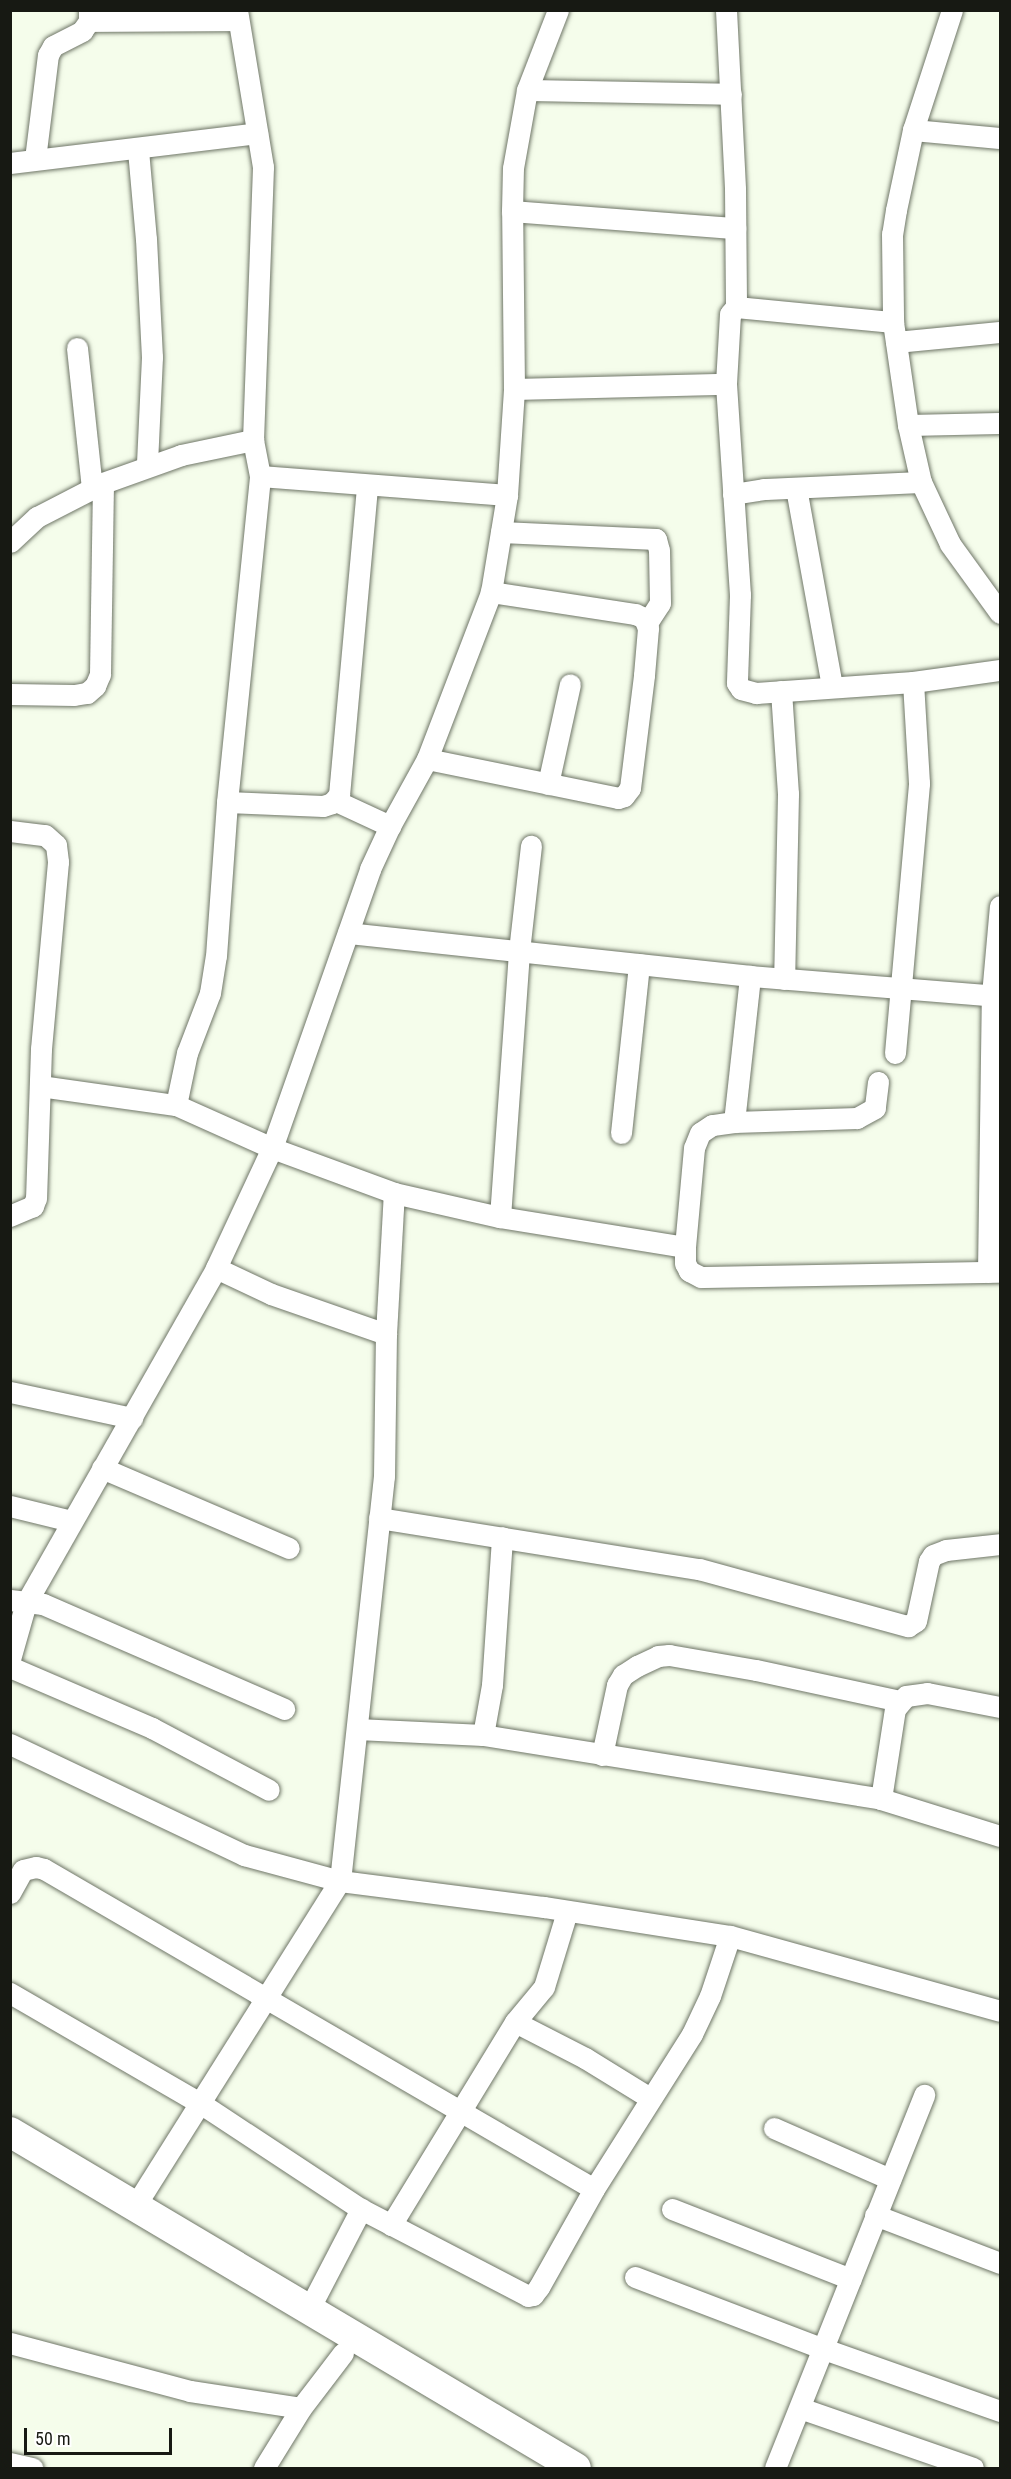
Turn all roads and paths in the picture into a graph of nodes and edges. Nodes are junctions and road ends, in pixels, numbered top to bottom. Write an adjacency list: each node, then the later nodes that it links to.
1 (558, 10): 6 (street)
2 (726, 10): 7 (street)
3 (952, 10): 8 (street)
4 (237, 15): 5 (street); 9 (street)
5 (89, 16): 12 (street)
6 (527, 90): 7 (street); 14 (street)
7 (731, 94): 15 (street)
8 (913, 130): 10 (street); 17 (street)
9 (257, 133): 11 (street); 24 (street)
10 (1000, 138)
11 (138, 150): 12 (street); 25 (street)
12 (35, 159): 13 (street)
13 (10, 163)
14 (512, 211): 15 (street); 21 (street)
15 (735, 228): 16 (street)
16 (736, 307): 17 (street); 20 (street)
17 (895, 332): 18 (street); 23 (street)
18 (1000, 332)
19 (77, 348): 28 (street)
20 (726, 384): 21 (street); 31 (street)
21 (514, 389): 32 (street)
22 (1000, 423): 23 (street)
23 (908, 425): 27 (street)
24 (253, 440): 25 (street); 26 (street)
25 (147, 465): 28 (street)
26 (260, 476): 29 (street); 47 (street)
27 (921, 482): 30 (street); 36 (street)
28 (97, 485): 34 (street); 43 (street)
29 (367, 485): 32 (street); 46 (street)
30 (796, 488): 31 (street); 41 (street)
31 (733, 494): 42 (street)
32 (507, 495): 33 (street)
33 (501, 532): 35 (street); 37 (street)
34 (10, 542)
35 (491, 592): 37 (street); 44 (street)
36 (1000, 613)
37 (647, 623): 45 (street)
38 (1000, 674): 39 (street)
39 (913, 682): 41 (street); 57 (street)
40 (570, 684): 45 (street)
41 (832, 686): 42 (street)
42 (781, 691): 56 (street)
43 (10, 694)
44 (427, 759): 45 (street); 48 (street)
45 (548, 784)
46 (336, 801): 47 (street); 48 (street)
47 (227, 802): 62 (street)
48 (390, 826): 52 (street)
49 (10, 831): 61 (street)
50 (531, 846): 53 (street)
51 (1000, 906): 58 (street)
52 (348, 933): 53 (street); 65 (street)
53 (519, 951): 54 (street); 68 (street)
54 (639, 964): 55 (street); 64 (street)
55 (750, 976): 56 (street); 63 (street)
56 (784, 980): 57 (street)
57 (900, 989): 58 (street); 59 (street)
58 (996, 996): 71 (street)
59 (895, 1053)
60 (878, 1082): 63 (street)
61 (40, 1086): 62 (street); 67 (street)
62 (176, 1106): 65 (street)
63 (734, 1122): 69 (street)
64 (621, 1133)
65 (272, 1148): 66 (street); 70 (street)
66 (394, 1193): 68 (street); 72 (street)
67 (10, 1216)
68 (500, 1217): 69 (street)
69 (684, 1247): 71 (street)
70 (216, 1268): 72 (street); 74 (street)
71 (994, 1272)
72 (386, 1334): 77 (street)
73 (10, 1392): 74 (street)
74 (132, 1418): 75 (street)
75 (102, 1468): 78 (street); 81 (street)
76 (10, 1506): 78 (street)
77 (379, 1518): 79 (street); 88 (street)
78 (71, 1521): 82 (street)
79 (502, 1537): 80 (street); 89 (street)
80 (1000, 1544)
81 (289, 1548)
82 (18, 1601): 83 (street); 87 (street)
83 (10, 1659)
84 (10, 1667): 92 (street)
85 (899, 1701): 86 (street); 91 (street); 93 (street)
86 (1000, 1707)
87 (284, 1708)
88 (357, 1729): 89 (street); 95 (street)
89 (483, 1736): 91 (street)
90 (10, 1744): 95 (street)
91 (602, 1755): 93 (street)
92 (269, 1790)
93 (880, 1799): 94 (street)
94 (1000, 1836)
95 (340, 1881): 97 (street); 100 (street)
96 (10, 1893): 100 (street)
97 (567, 1912): 98 (street); 102 (street)
98 (730, 1936): 101 (street); 104 (street)
99 (10, 1993): 105 (street)
100 (266, 1997): 105 (street); 106 (street)
101 (1000, 2011)
102 (515, 2022): 104 (street); 106 (street)
103 (924, 2096): 110 (street)
104 (650, 2098): 111 (street)
105 (200, 2103): 112 (street); 113 (street)
106 (460, 2112): 111 (street); 116 (street)
107 (774, 2128): 110 (street)
108 (10, 2132): 112 (main road)
109 (10, 2156): 123 (main road)
110 (890, 2179): 115 (street)
111 (594, 2189): 116 (street)
112 (135, 2206): 120 (main road)
113 (362, 2209): 116 (street); 120 (street)
114 (672, 2209): 119 (street)
115 (875, 2215): 117 (street); 119 (street)
116 (391, 2225)
117 (1000, 2263)
118 (635, 2277): 122 (street)
119 (850, 2279): 122 (street)
120 (309, 2309): 131 (main road)
121 (10, 2343): 124 (street)
122 (824, 2349): 125 (street); 126 (street)
123 (343, 2353): 124 (street); 130 (main road)
124 (301, 2408): 129 (street)
125 (800, 2408): 132 (street); 133 (street)
126 (1000, 2411)
127 (10, 2463): 128 (street)
128 (32, 2469)
129 (264, 2469)
130 (536, 2469)
131 (576, 2469)
132 (775, 2469)
133 (973, 2469)

